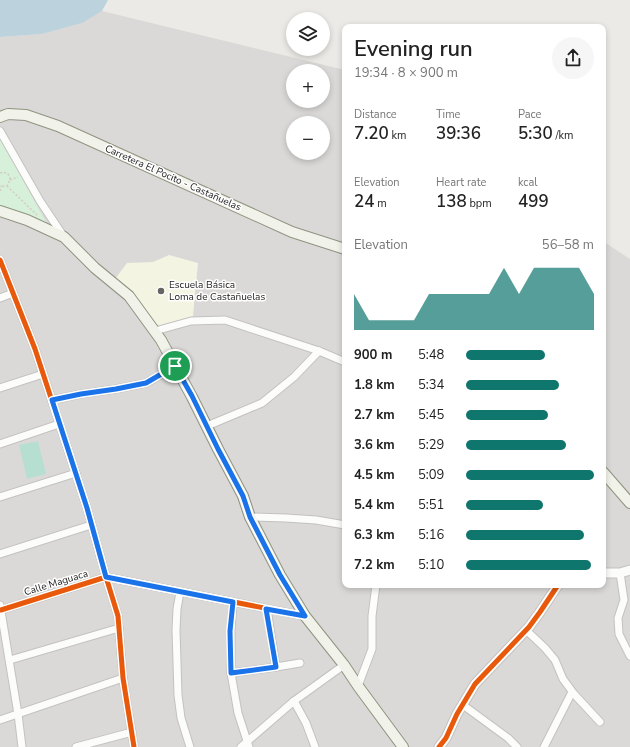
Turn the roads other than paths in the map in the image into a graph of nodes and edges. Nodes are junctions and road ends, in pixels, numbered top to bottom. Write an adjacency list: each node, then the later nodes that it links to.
1 (0, 118): 5 (main road, Carretera El Pocito - Castañuelas)
2 (0, 131): 4 (street)
3 (0, 210): 4 (main road)
4 (64, 237): 9 (main road)
5 (342, 248)
6 (0, 260): 7 (street)
7 (13, 294): 8 (street); 13 (street)
8 (0, 298)
9 (155, 331): 10 (street); 12 (main road)
10 (319, 351): 11 (street); 17 (street)
11 (342, 361)
12 (175, 366): 15 (street); 17 (main road)
13 (43, 374): 14 (street); 15 (street)
14 (0, 388)
15 (52, 400): 16 (street)
16 (60, 424): 18 (street); 19 (street)
17 (207, 426): 23 (main road)
18 (0, 444)
19 (76, 473): 21 (street); 24 (street)
20 (606, 475): 22 (main road)
21 (0, 497)
22 (630, 503)
23 (250, 517): 25 (street); 37 (main road)
24 (91, 524): 26 (street); 30 (street)
25 (342, 524)
26 (0, 554)
27 (630, 570): 29 (street)
28 (606, 572): 29 (street)
29 (620, 573): 40 (street)
30 (106, 577): 33 (street, Calle Maguaca); 35 (street, Calle Maguaca); 38 (street)
31 (376, 588): 47 (street)
32 (556, 588): 39 (street)
33 (180, 592): 34 (street, Calle Maguaca); 59 (street)
34 (233, 602): 36 (street, Calle Maguaca); 45 (street)
35 (1, 607): 41 (street)
36 (266, 609): 37 (street, Calle Maguaca); 44 (street)
37 (305, 616): 43 (main road)
38 (119, 628): 41 (street); 46 (street)
39 (526, 630): 48 (street); 50 (street)
40 (630, 656)
41 (10, 660): 51 (street)
42 (300, 662): 44 (street)
43 (344, 665): 47 (main road); 49 (street)
44 (276, 667): 45 (street)
45 (231, 673): 55 (street)
46 (123, 678): 51 (street); 54 (street)
47 (358, 686): 62 (main road)
48 (572, 692): 53 (street); 65 (street)
49 (294, 701): 55 (street); 61 (street)
50 (463, 704): 63 (street); 64 (street)
51 (18, 714): 52 (street); 56 (street)
52 (0, 720)
53 (600, 722)
54 (132, 732): 57 (street); 58 (street)
55 (248, 745): 60 (street)
56 (22, 747)
57 (76, 747)
58 (134, 747)
59 (190, 747)
60 (241, 747)
61 (314, 747)
62 (403, 747)
63 (439, 747)
64 (517, 747)
65 (544, 747)

